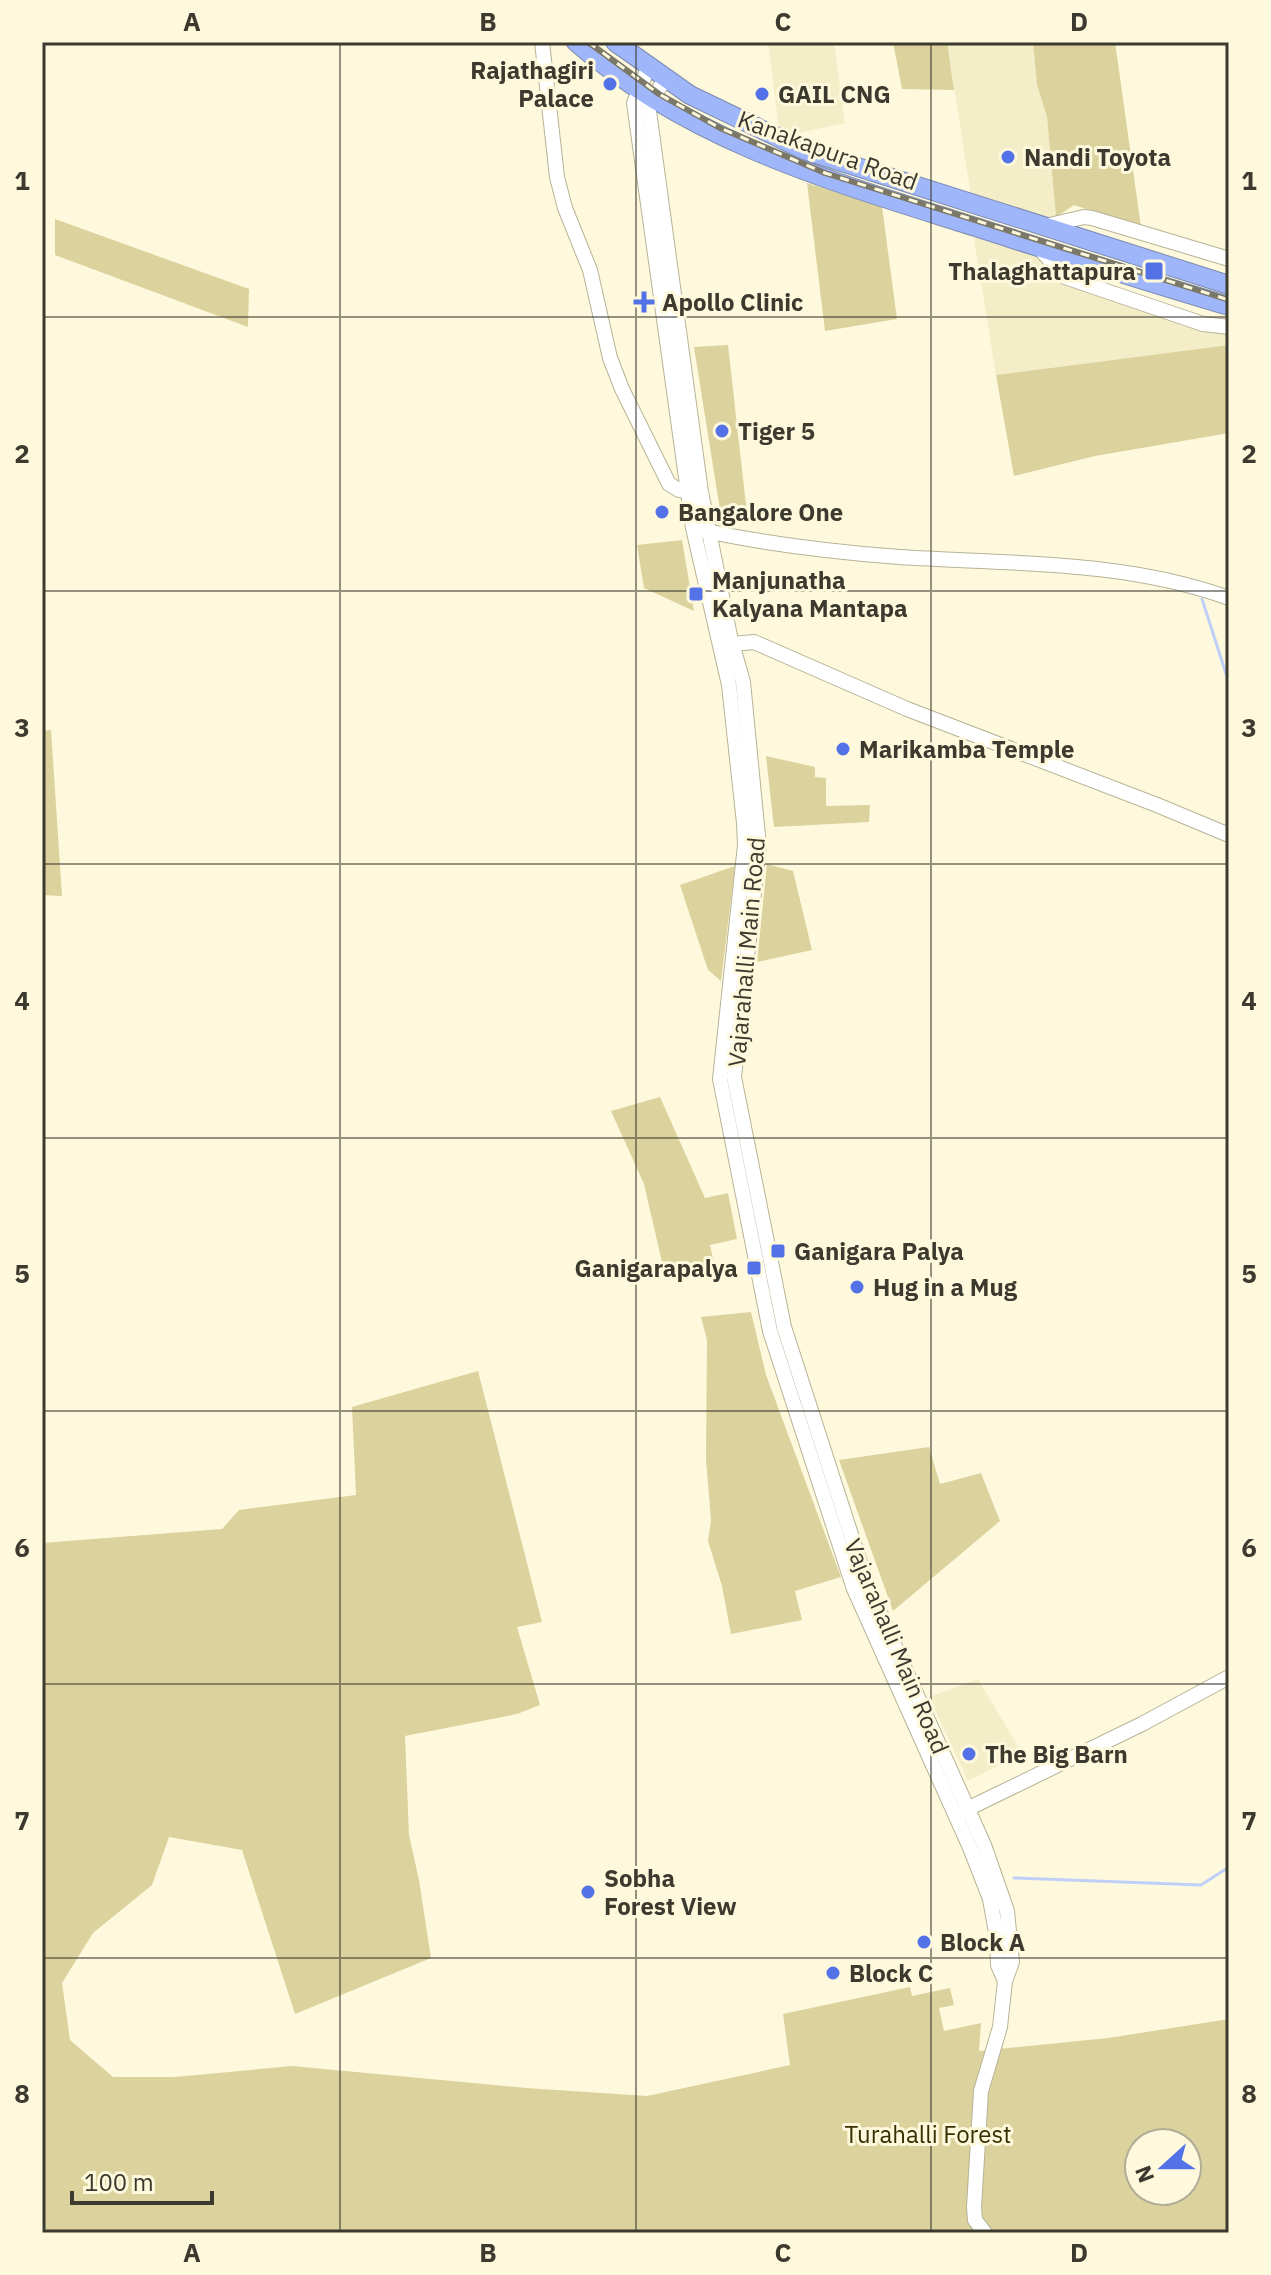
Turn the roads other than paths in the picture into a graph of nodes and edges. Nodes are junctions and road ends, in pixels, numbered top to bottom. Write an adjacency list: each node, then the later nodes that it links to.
1 (542, 42): 15 (main road)
2 (576, 42): 6 (highway, Kanakapura Road)
3 (615, 42): 4 (highway, Kanakapura Road)
4 (648, 68): 5 (highway, Kanakapura Road); 6 (main road)
5 (665, 80): 6 (main road); 7 (highway, Kanakapura Road)
6 (646, 92): 9 (highway, Kanakapura Road); 15 (main road, Vajarahalli Main Road)
7 (1025, 221): 8 (highway, Kanakapura Road); 9 (highway)
8 (1044, 226): 11 (main road, Kanakapura Road); 12 (highway, Kanakapura Road)
9 (1017, 240): 10 (highway, Kanakapura Road)
10 (1037, 246): 13 (highway, Kanakapura Road); 14 (main road)
11 (1229, 259)
12 (1229, 285)
13 (1229, 306)
14 (1229, 327)
15 (694, 492): 16 (main road, Vajarahalli Main Road)
16 (700, 530): 17 (main road); 18 (main road, Vajarahalli Main Road); 19 (main road, Vajarahalli Main Road)
17 (1229, 598)
18 (716, 639): 19 (main road); 22 (main road, Vajarahalli Main Road)
19 (732, 644): 20 (main road); 22 (main road, Vajarahalli Main Road)
20 (1229, 835)
21 (1229, 1677): 22 (main road)
22 (961, 1812): 23 (main road, Vajarahalli Main Road)
23 (985, 2233)

